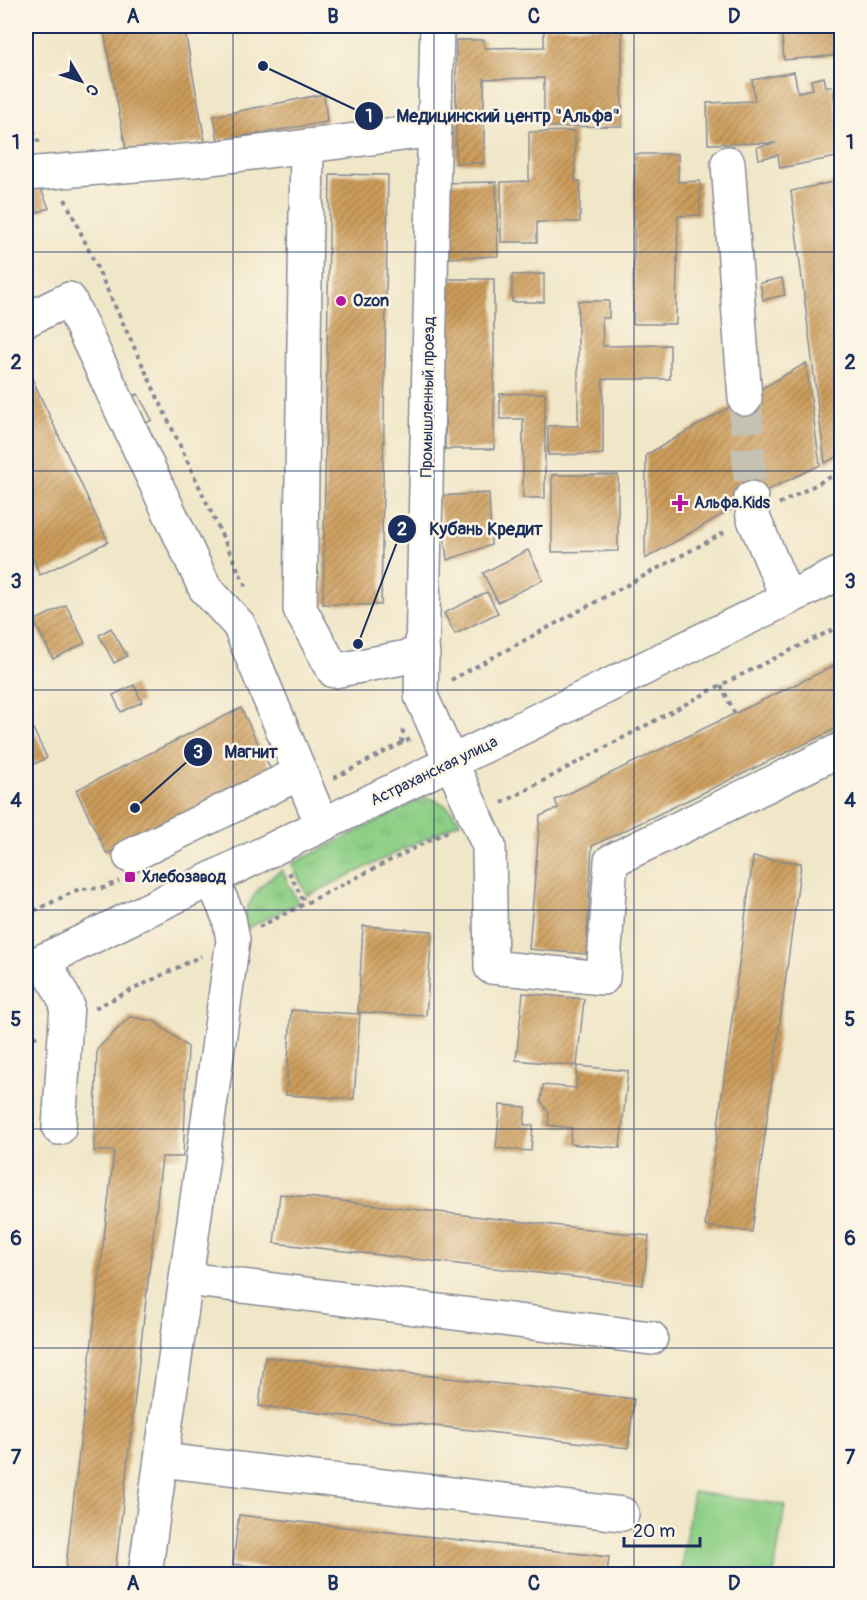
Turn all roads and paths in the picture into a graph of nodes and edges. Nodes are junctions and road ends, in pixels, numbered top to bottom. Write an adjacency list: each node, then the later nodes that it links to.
1 (437, 26): 2 (street, Промышленный проезд)
2 (435, 130): 3 (street); 14 (street, Промышленный проезд)
3 (307, 146): 5 (street); 14 (street)
4 (728, 163): 7 (street)
5 (39, 173): 11 (path)
6 (26, 320): 20 (street)
7 (745, 399)
8 (842, 471): 9 (path)
9 (752, 508): 12 (street); 16 (path)
10 (842, 572): 12 (street, Астраханская улица)
11 (249, 593)
12 (787, 597): 19 (street, Астраханская улица)
13 (842, 626): 15 (path)
14 (423, 654): 16 (street, Промышленный проезд)
15 (721, 685): 17 (path); 21 (path)
16 (421, 696): 19 (street, Промышленный проезд)
17 (735, 714)
18 (842, 749): 21 (street, Промышленный проезд)
19 (451, 762): 21 (street, Промышленный проезд); 22 (street, Астраханская улица)
20 (300, 772): 22 (street); 23 (street)
21 (476, 818)
22 (322, 825): 24 (street, Астраханская улица)
23 (130, 856)
24 (212, 879): 25 (street, Астраханская улица); 27 (street)
25 (35, 964): 26 (street)
26 (59, 1128)
27 (187, 1280): 28 (street); 29 (street)
28 (651, 1338)
29 (161, 1460): 30 (street); 31 (street)
30 (622, 1514)
31 (145, 1575)

